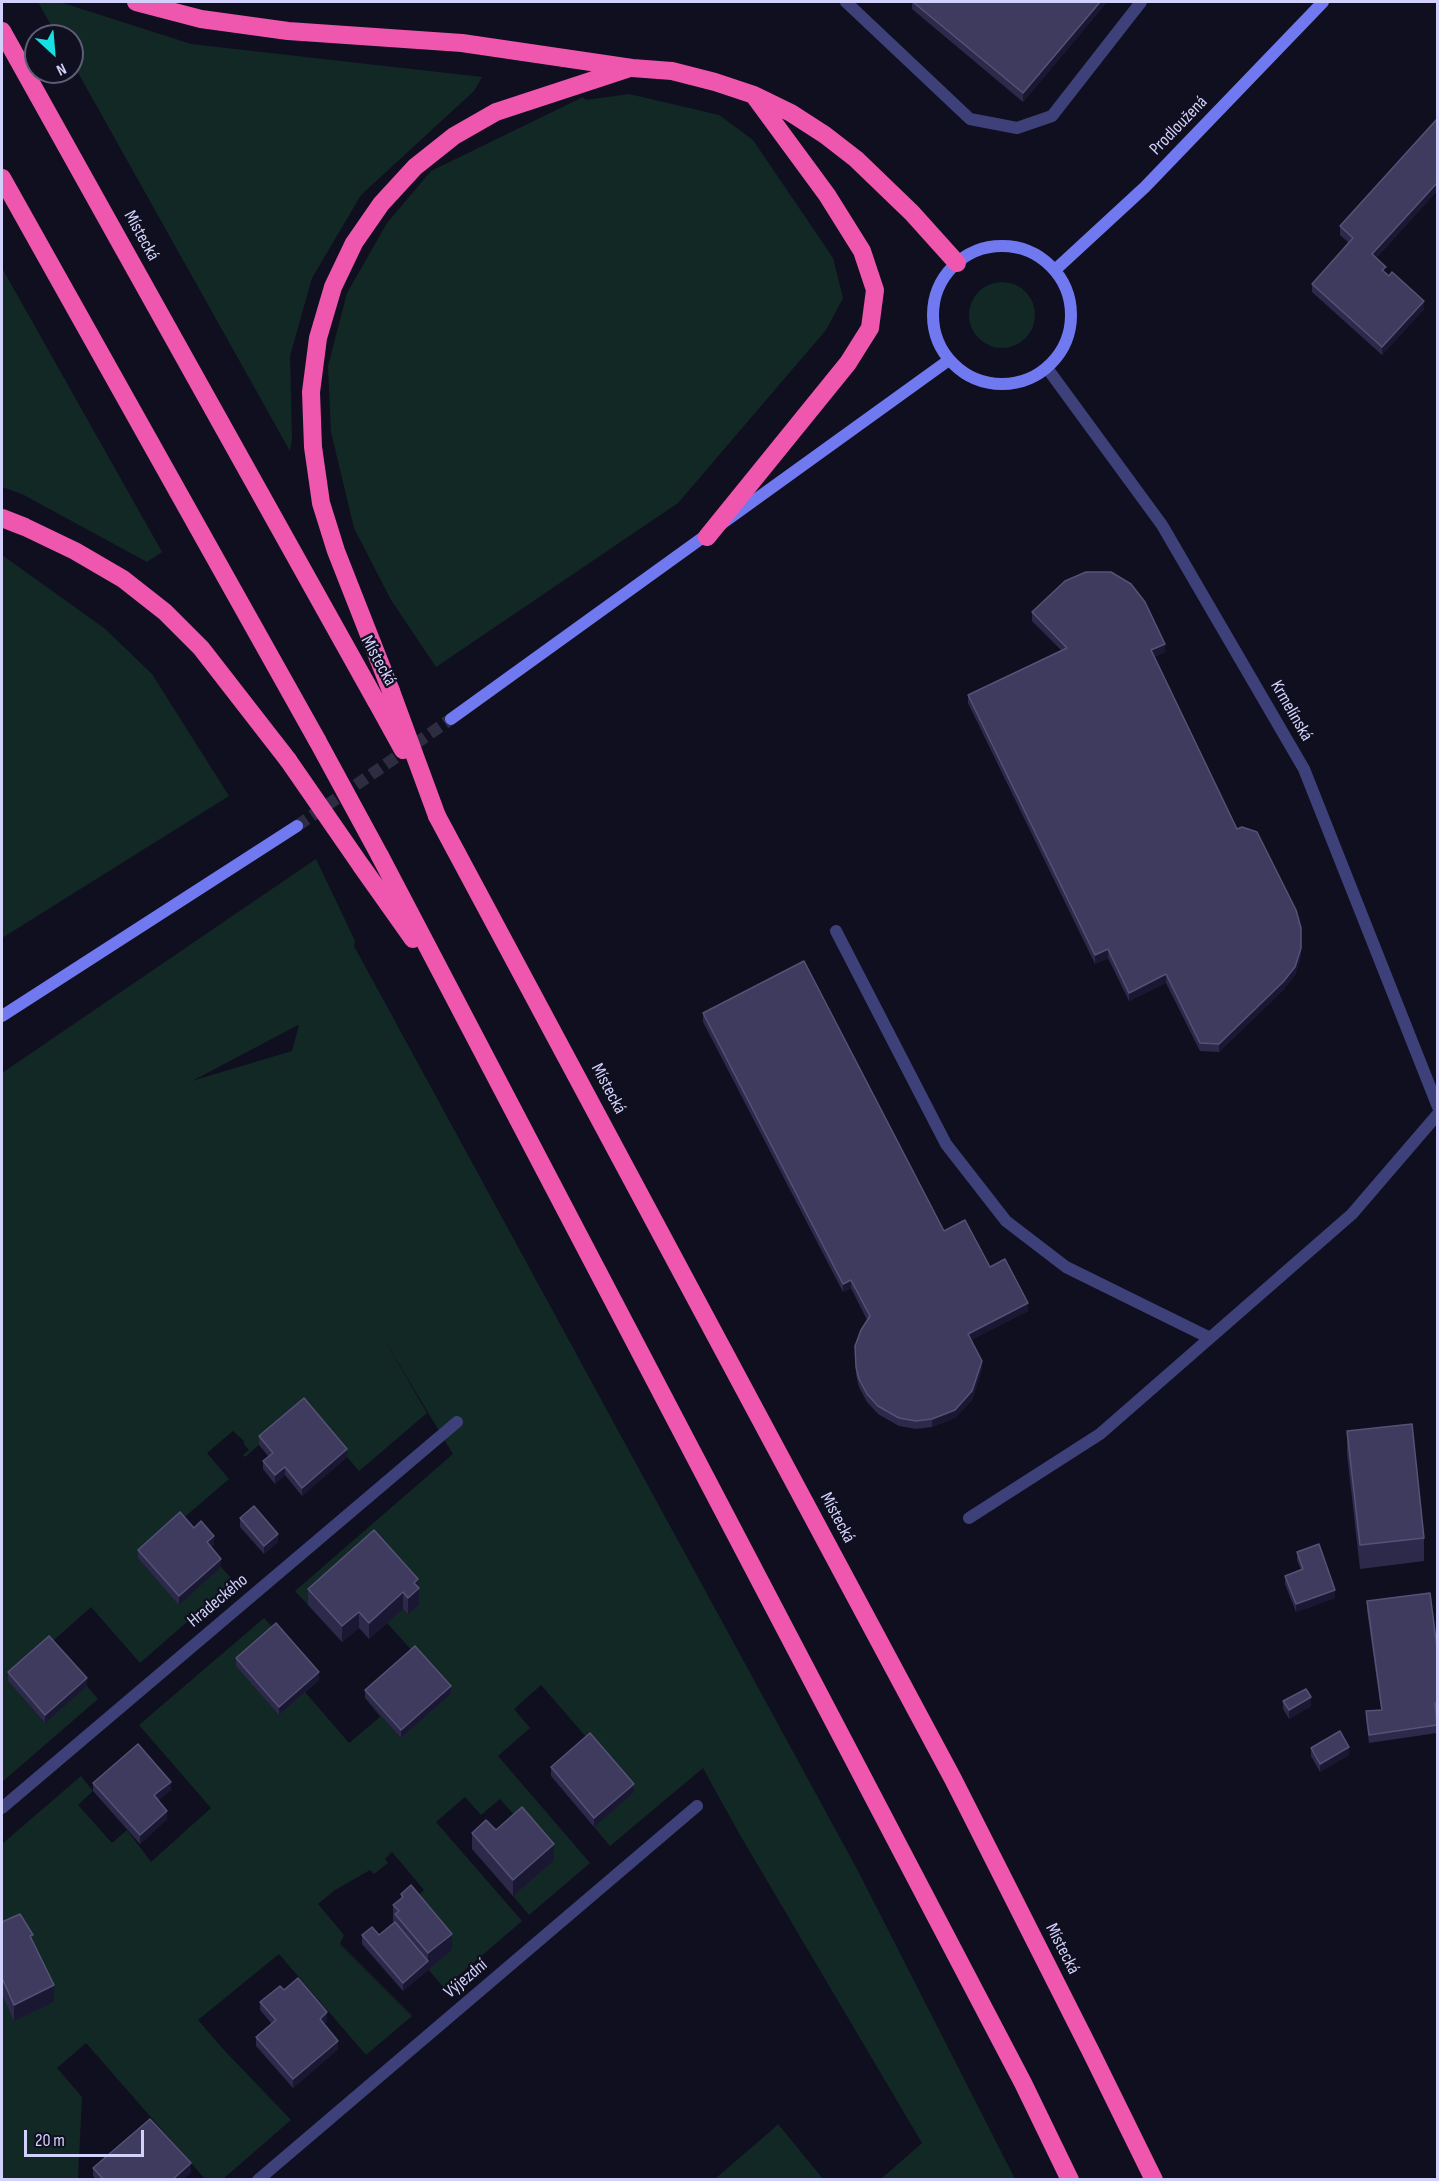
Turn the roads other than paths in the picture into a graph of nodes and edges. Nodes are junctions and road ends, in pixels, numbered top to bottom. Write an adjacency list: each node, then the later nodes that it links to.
1 (136, 2): 6 (highway)
2 (846, 2): 3 (street)
3 (1141, 2)
4 (1323, 2): 10 (main road, Prodloužená)
5 (2, 31): 15 (highway, Místecká)
6 (632, 68): 7 (highway); 15 (highway)
7 (754, 95): 9 (highway); 14 (highway)
8 (2, 178): 19 (highway, bridge)
9 (957, 263): 10 (main road); 11 (main road)
10 (1055, 270): 12 (main road)
11 (949, 360): 12 (main road); 14 (main road)
12 (1047, 368): 21 (street, Krmelínská)
13 (2, 518): 19 (highway, bridge)
14 (707, 537): 16 (main road)
15 (384, 696): 30 (highway, Místecká, bridge)
16 (451, 719)
17 (297, 826): 20 (main road)
18 (836, 931): 23 (street)
19 (457, 1002): 29 (highway)
20 (2, 1016)
21 (1437, 1107)
22 (1437, 1114): 23 (street)
23 (1210, 1338): 25 (street)
24 (457, 1422): 27 (street, Hradeckého)
25 (969, 1518)
26 (696, 1806): 28 (street, Výjezdní)
27 (2, 1808)
28 (258, 2180)
29 (1070, 2180)
30 (1154, 2180)

